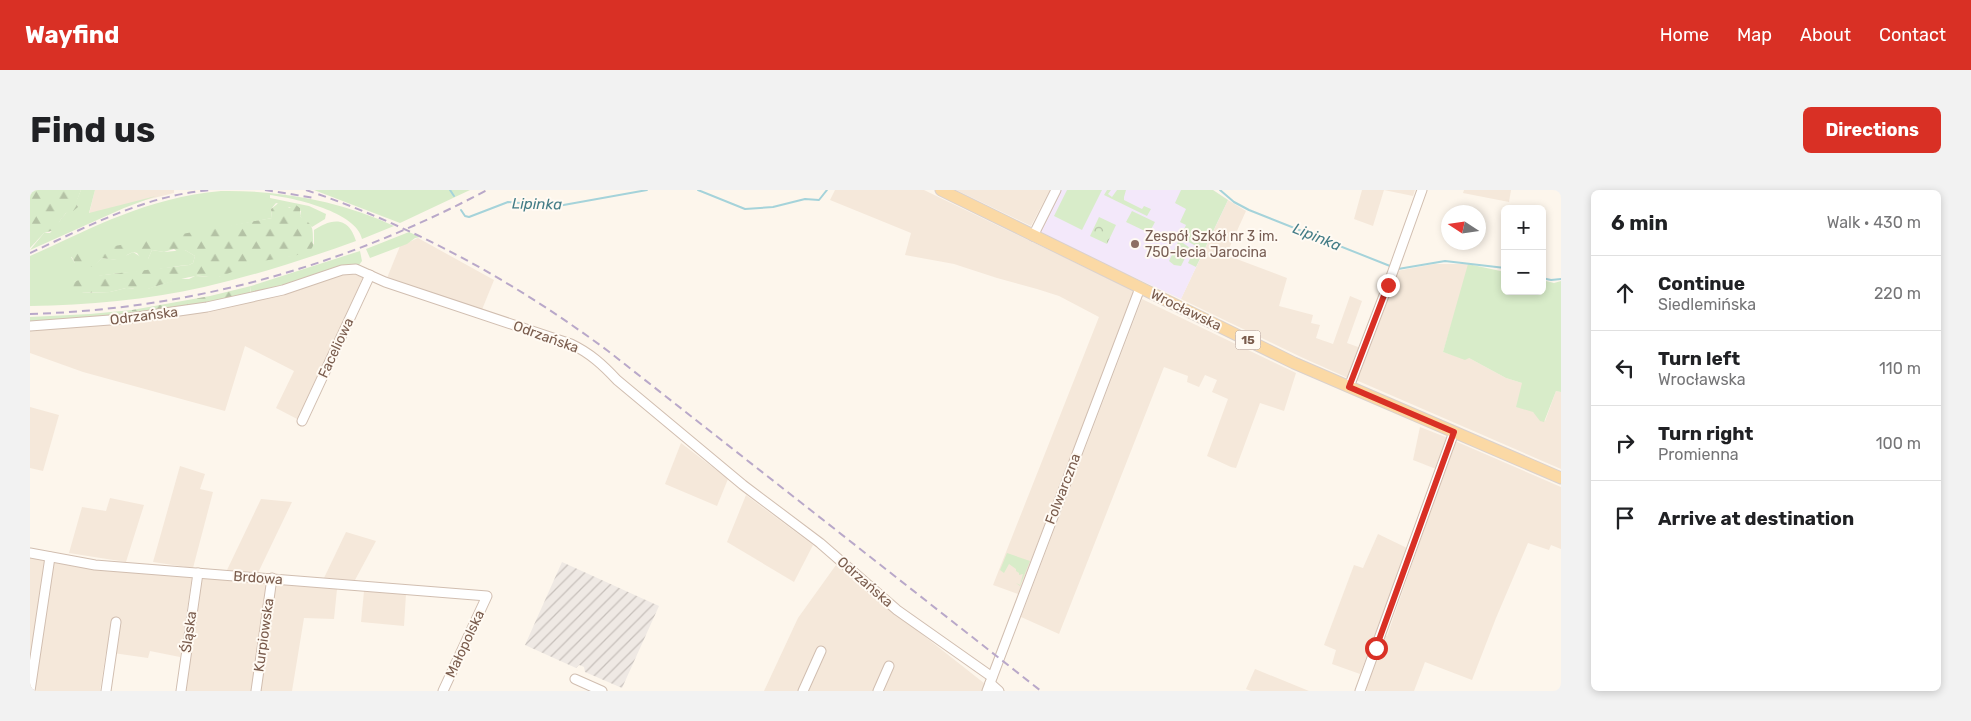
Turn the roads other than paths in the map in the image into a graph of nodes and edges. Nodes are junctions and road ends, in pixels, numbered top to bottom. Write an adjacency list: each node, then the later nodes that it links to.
1 (941, 190): 4 (main road, Wrocławska / 15)
2 (1056, 190): 4 (street)
3 (1422, 190): 8 (street)
4 (1033, 236): 6 (main road, Wrocławska / 15)
5 (370, 275): 7 (street, Odrzańska); 9 (street, Faceliowa); 21 (street, Odrzańska)
6 (1140, 288): 8 (main road, Wrocławska / 15); 21 (street, Folwarczna)
7 (30, 326)
8 (1349, 387): 10 (main road, Wrocławska / 15)
9 (302, 421)
10 (1454, 432): 11 (main road, Wrocławska / 15); 31 (street)
11 (1561, 478)
12 (30, 553): 13 (street, Brdowa)
13 (50, 557): 14 (street, Brdowa); 22 (street)
14 (198, 573): 15 (street, Brdowa); 24 (street, Śląska)
15 (272, 578): 16 (street, Brdowa); 25 (street, Kurpiowska)
16 (487, 596): 26 (street, Małopolska)
17 (116, 622): 23 (street)
18 (821, 651): 28 (street)
19 (889, 666): 29 (street)
20 (576, 679): 27 (street)
21 (990, 684): 30 (street, Odrzańska)
22 (30, 691)
23 (106, 691)
24 (180, 691)
25 (256, 691)
26 (443, 691)
27 (602, 691)
28 (804, 691)
29 (878, 691)
30 (999, 691)
31 (1360, 691)

